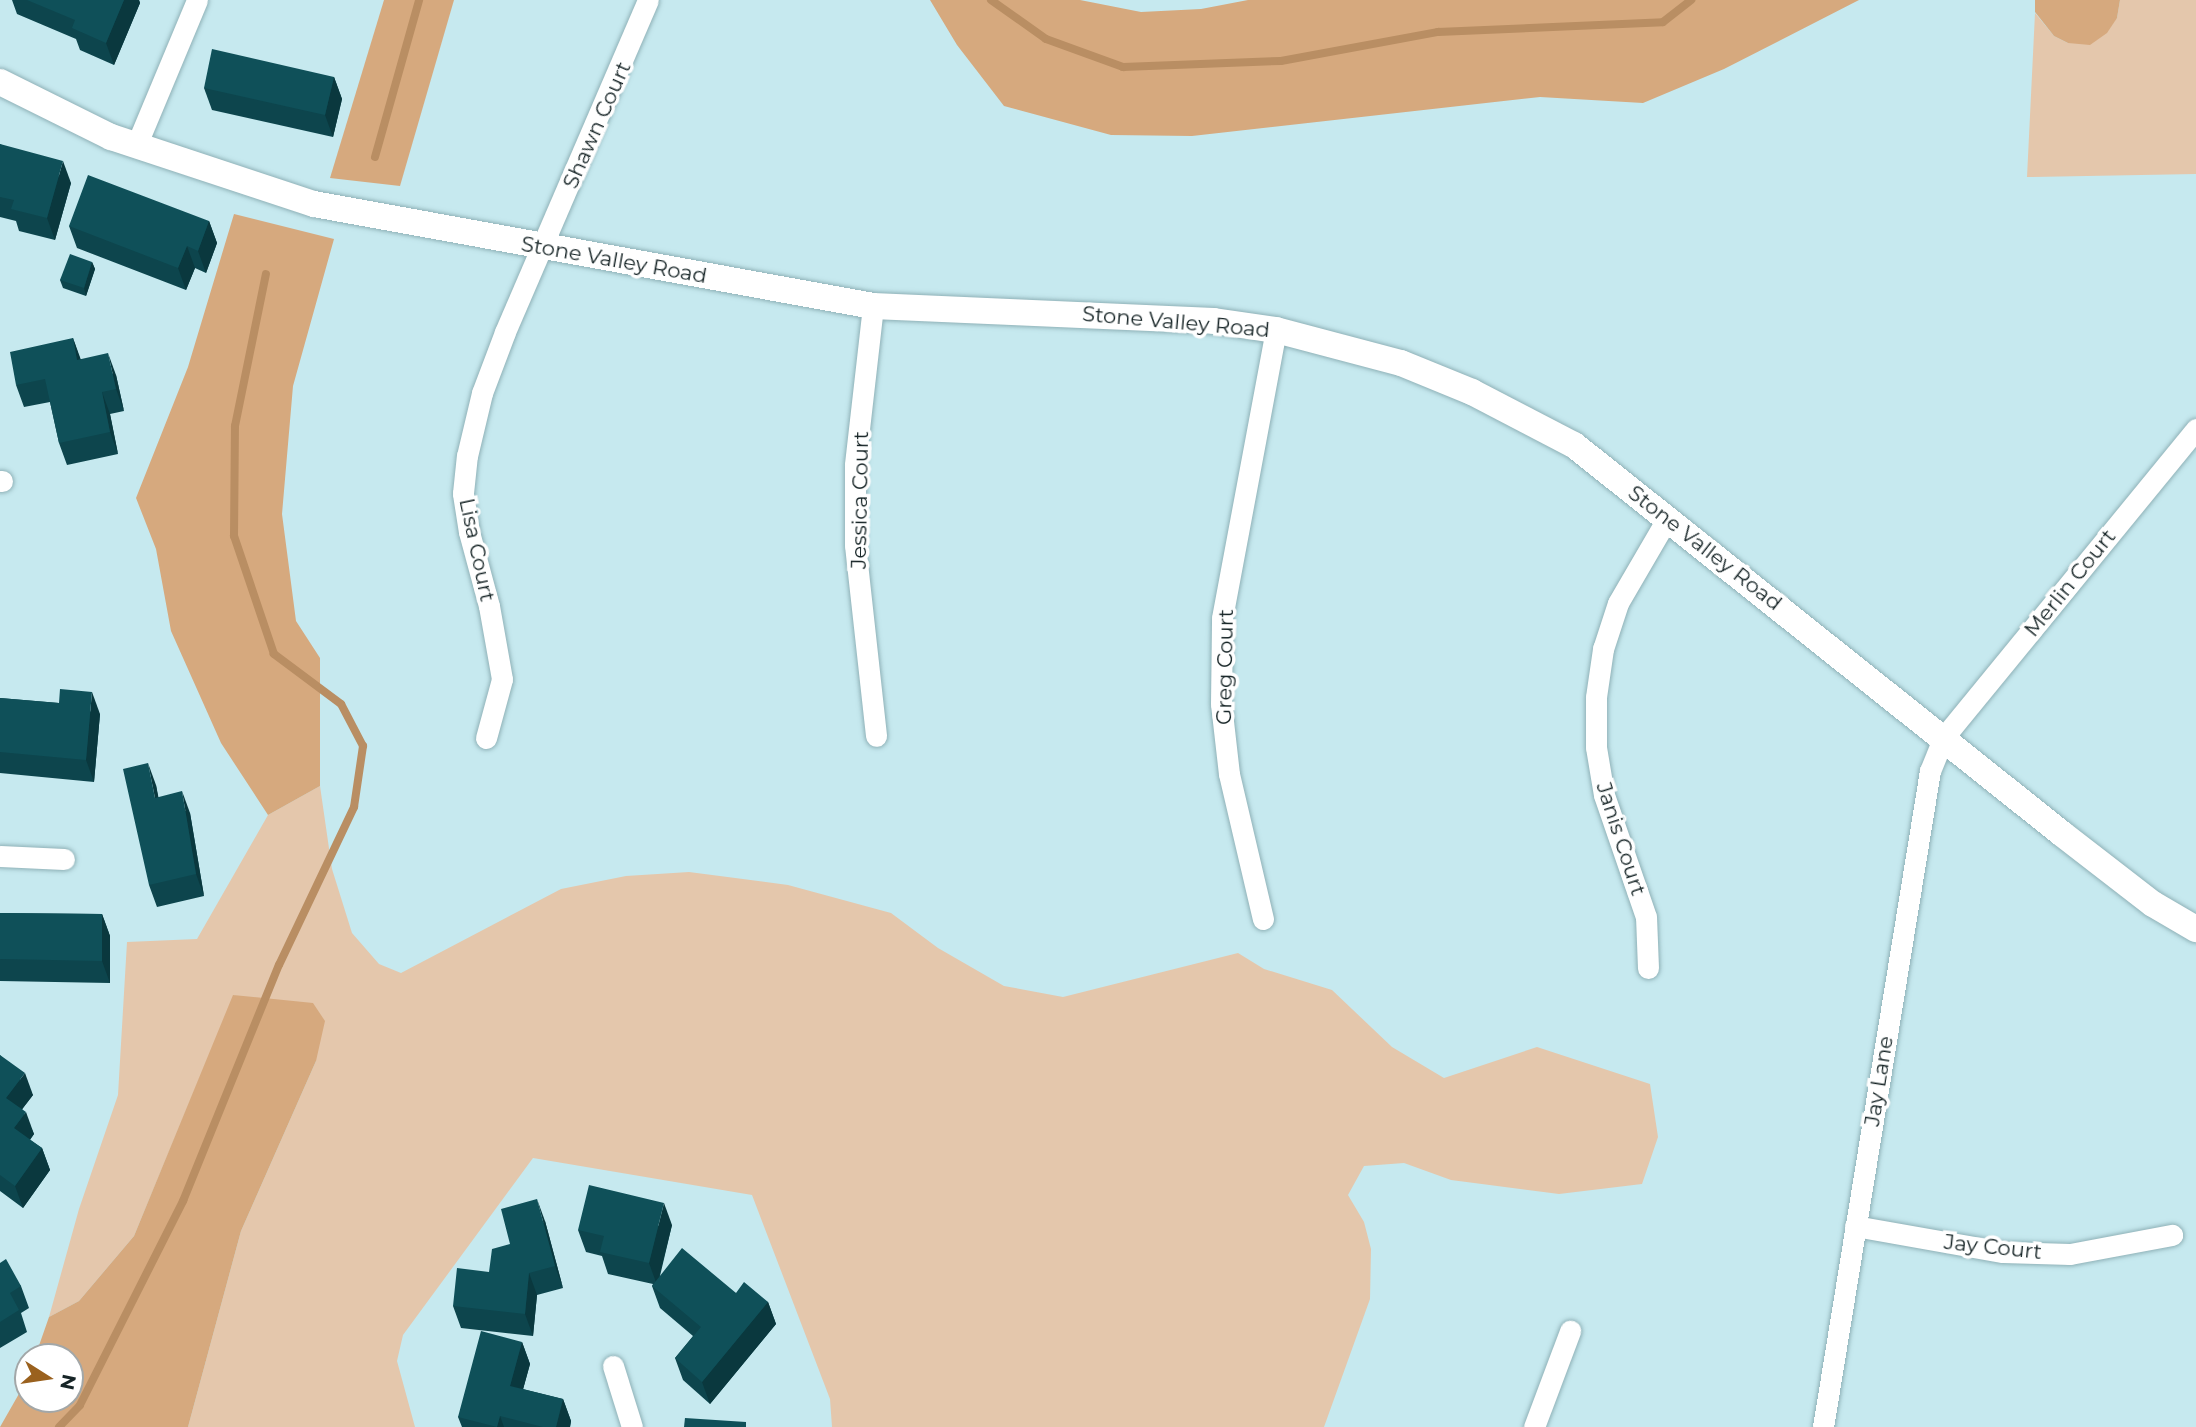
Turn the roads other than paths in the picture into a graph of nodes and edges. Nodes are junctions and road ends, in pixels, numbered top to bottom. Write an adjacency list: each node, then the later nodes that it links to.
1 (197, 0): 4 (street)
2 (648, 0): 5 (street, Shawn Court)
3 (0, 82): 4 (street, Stone Valley Road)
4 (136, 146): 5 (street, Stone Valley Road)
5 (543, 248): 6 (street, Stone Valley Road); 12 (street, Lisa Court)
6 (873, 306): 7 (street, Stone Valley Road); 10 (street, Jessica Court)
7 (1276, 330): 9 (street, Stone Valley Road); 15 (street, Greg Court)
8 (2196, 429): 11 (street, Merlin Court)
9 (1668, 517): 11 (street, Stone Valley Road); 17 (street, Janis Court)
10 (876, 736)
11 (1944, 737): 16 (street, Stone Valley Road); 18 (street, Jay Lane)
12 (486, 738)
13 (0, 856): 14 (street)
14 (64, 859)
15 (1264, 919)
16 (2196, 929)
17 (1648, 968)
18 (1855, 1226): 19 (street, Jay Court); 24 (street, Jay Lane)
19 (2172, 1235)
20 (1570, 1331): 23 (street)
21 (613, 1366): 22 (street)
22 (632, 1427)
23 (1534, 1427)
24 (1823, 1427)

